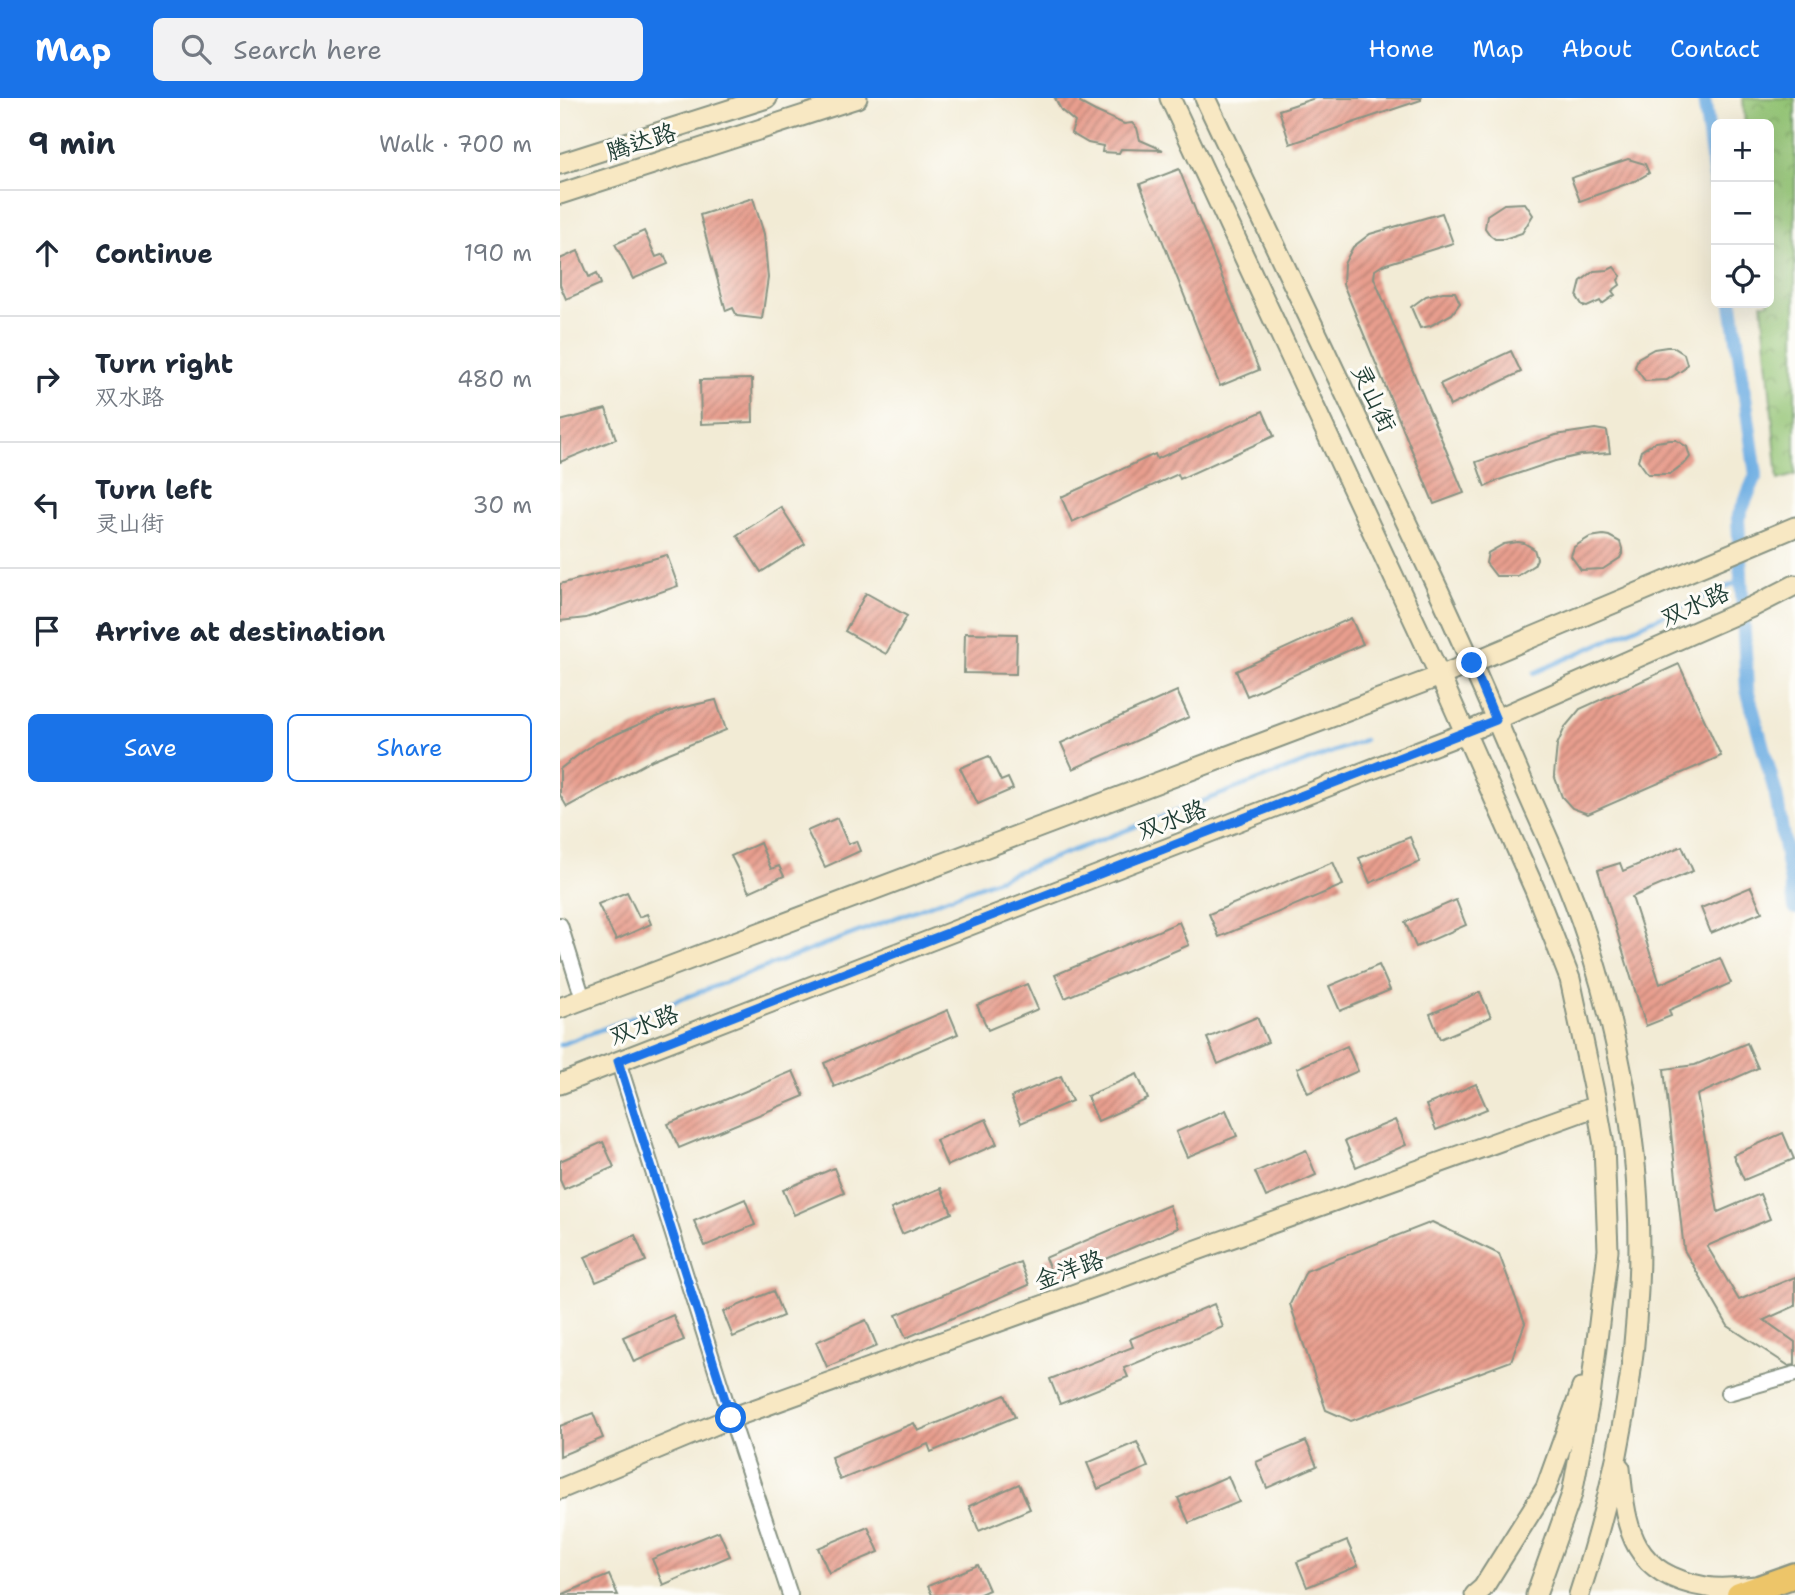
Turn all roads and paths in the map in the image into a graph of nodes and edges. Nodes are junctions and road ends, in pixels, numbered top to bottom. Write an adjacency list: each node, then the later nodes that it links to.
1 (766, 98): 5 (main road, 腾达路)
2 (857, 98): 6 (main road, 腾达路)
3 (1170, 98): 10 (main road)
4 (1205, 98): 9 (main road, 灵山街)
5 (560, 164)
6 (560, 194)
7 (1795, 527): 9 (main road, 双水路)
8 (1795, 585): 11 (main road, 双水路)
9 (1472, 663): 10 (main road, 双水路); 11 (main road, 灵山街)
10 (1440, 676): 12 (main road); 14 (main road, 双水路)
11 (1496, 720): 12 (main road, 双水路); 23 (main road, 灵山街)
12 (1465, 733): 16 (main road, 双水路); 18 (main road)
13 (560, 925): 14 (street)
14 (583, 999): 15 (main road, 双水路)
15 (560, 1008)
16 (618, 1061): 17 (main road, 双水路); 22 (street)
17 (560, 1084)
18 (1597, 1106): 19 (main road); 22 (main road, 金洋路)
19 (1596, 1351): 28 (main road); 29 (main road)
20 (1795, 1374): 21 (street)
21 (1728, 1393)
22 (731, 1418): 24 (main road, 金洋路); 27 (street)
23 (1619, 1453): 26 (main road); 30 (main road)
24 (560, 1489)
25 (1795, 1575): 26 (highway)
26 (1764, 1586): 31 (highway)
27 (790, 1595)
28 (1475, 1595)
29 (1536, 1595)
30 (1578, 1595)
31 (1739, 1595)

